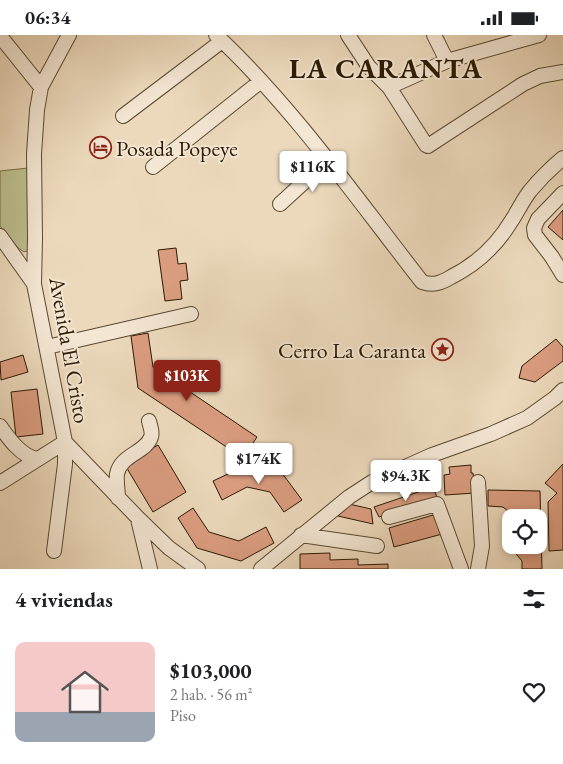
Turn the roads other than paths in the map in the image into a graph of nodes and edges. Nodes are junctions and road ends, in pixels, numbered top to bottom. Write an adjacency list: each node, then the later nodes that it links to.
1 (68, 35): 10 (street, Avenida El Cristo)
2 (348, 35): 11 (street)
3 (434, 35): 7 (street)
4 (540, 35): 7 (street)
5 (0, 37): 10 (street)
6 (219, 38): 9 (street); 12 (street)
7 (447, 61): 11 (street)
8 (563, 72): 11 (street)
9 (261, 81): 14 (street); 15 (street)
10 (41, 87): 20 (street, Avenida El Cristo)
11 (389, 87)
12 (123, 116)
13 (563, 158): 14 (street)
14 (327, 161): 17 (street)
15 (153, 167)
16 (563, 193): 19 (street)
17 (280, 204)
18 (0, 236): 20 (street)
19 (563, 275)
20 (34, 284): 22 (street, Avenida El Cristo)
21 (191, 313): 22 (street)
22 (46, 347): 26 (street, Avenida El Cristo)
23 (563, 390): 33 (street)
24 (149, 421): 30 (street)
25 (0, 425): 27 (street)
26 (65, 442): 27 (street); 30 (street, Avenida El Cristo); 35 (street)
27 (37, 459): 29 (street)
28 (478, 482): 40 (street)
29 (0, 483)
30 (118, 498): 32 (street, Avenida El Cristo)
31 (389, 517): 39 (street)
32 (138, 518): 36 (street); 37 (street, Avenida El Cristo)
33 (301, 535): 34 (street); 38 (street)
34 (377, 546)
35 (54, 551)
36 (150, 569)
37 (198, 569)
38 (261, 569)
39 (461, 569)
40 (478, 569)

